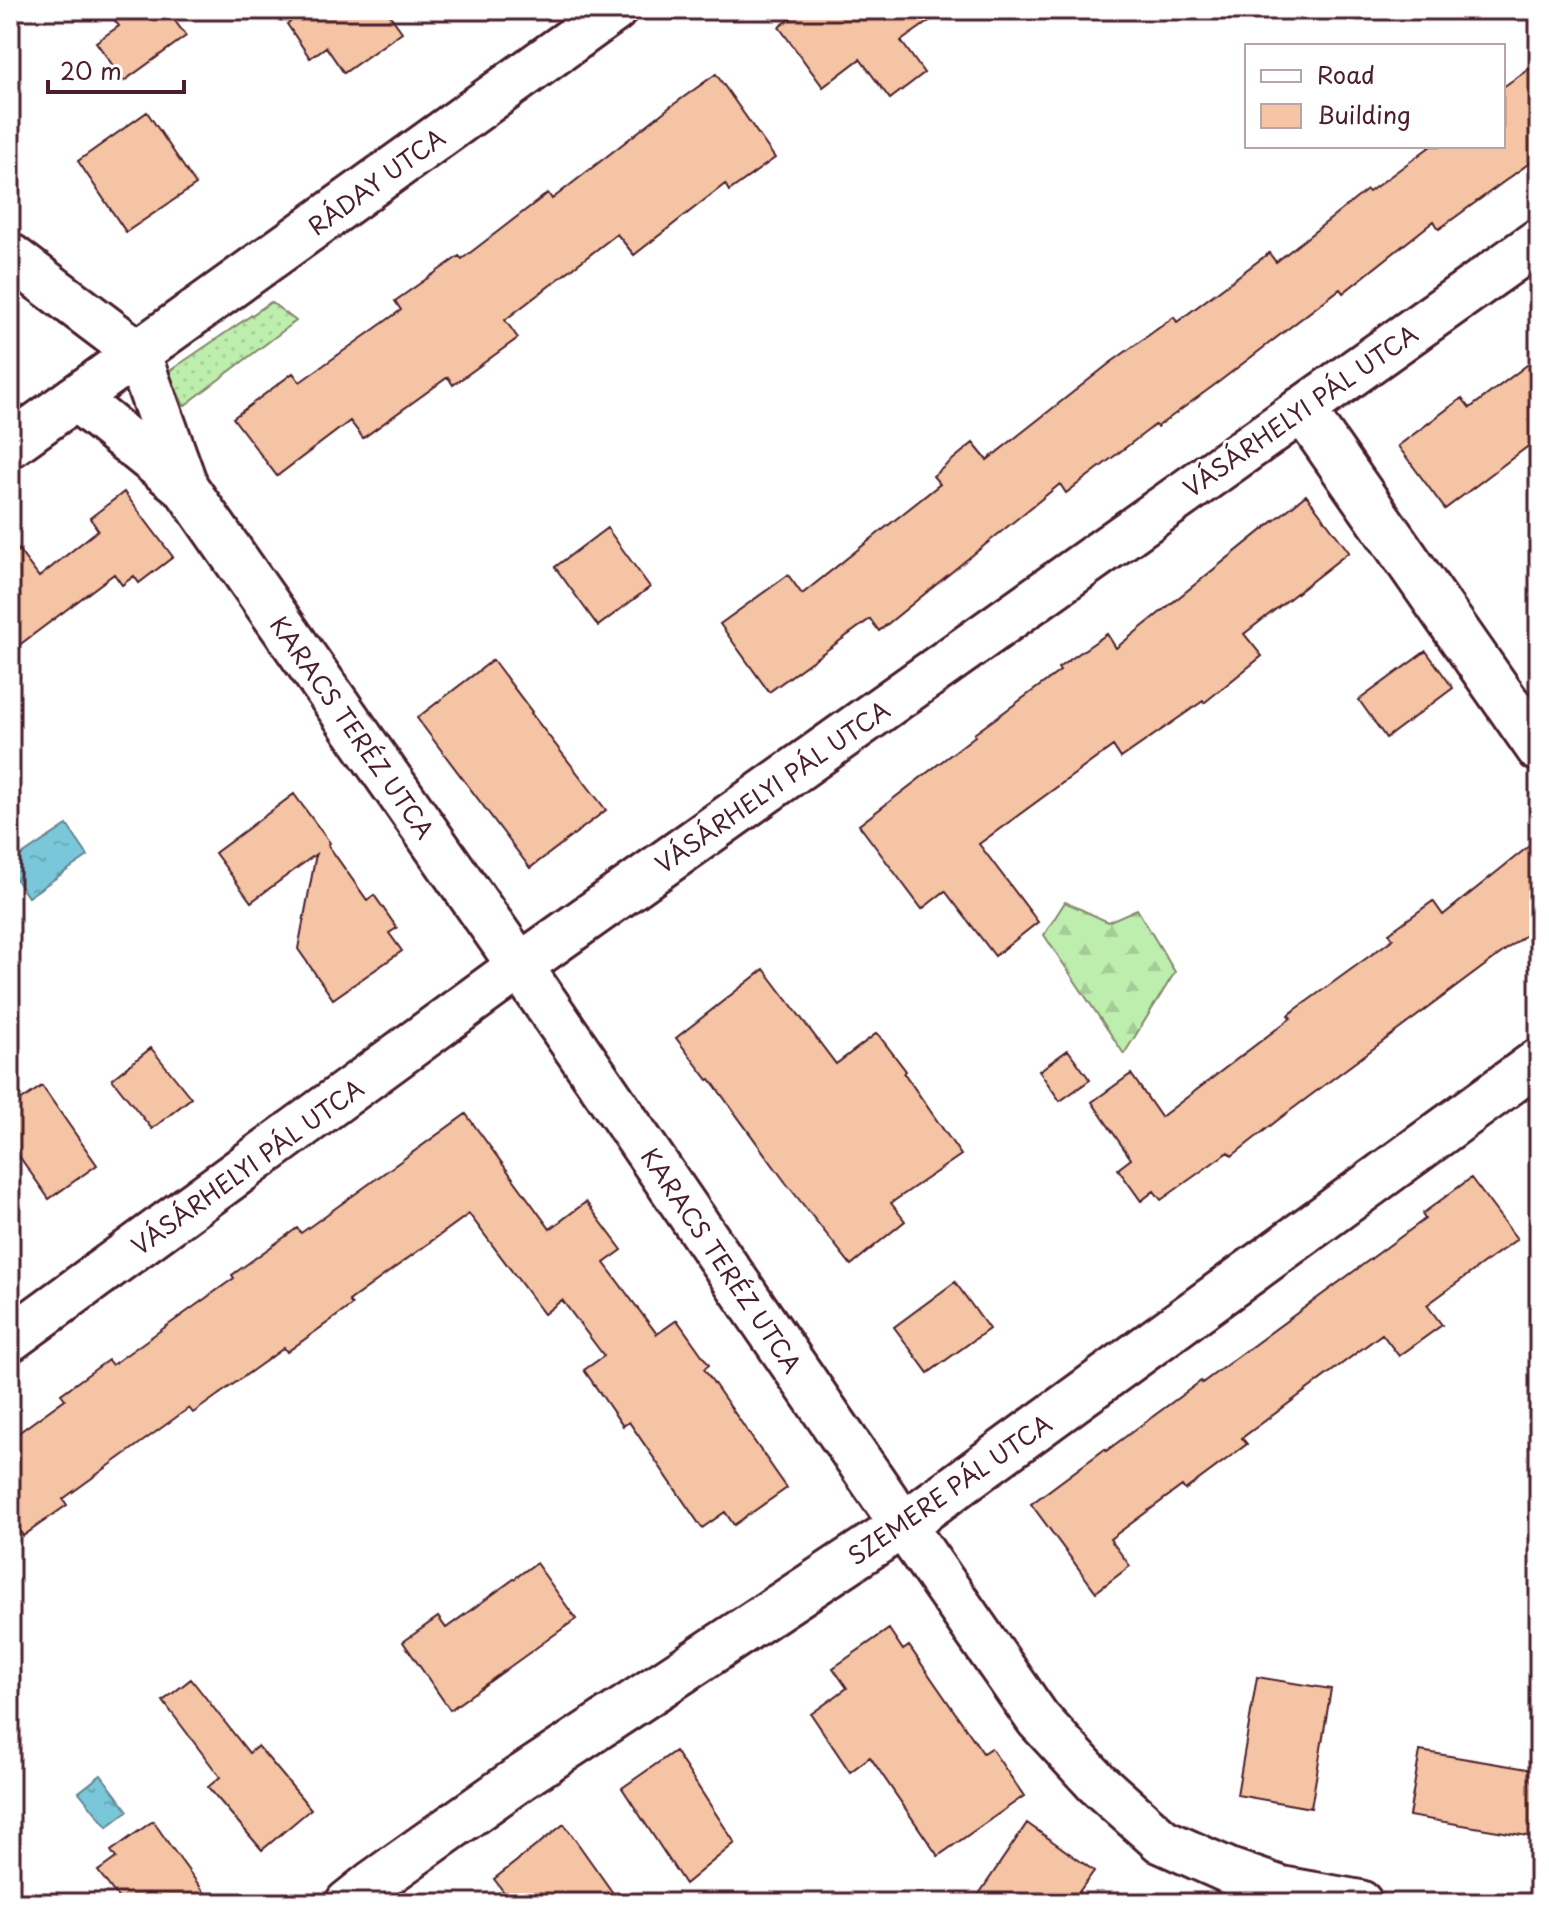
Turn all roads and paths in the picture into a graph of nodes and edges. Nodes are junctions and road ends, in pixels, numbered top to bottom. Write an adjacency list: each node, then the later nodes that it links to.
1 (614, 10): 4 (street, RÁDAY UTCA)
2 (1539, 241): 6 (street, VÁSÁRHELYI PÁL UTCA)
3 (10, 256): 4 (street)
4 (137, 352): 5 (street, RÁDAY UTCA); 8 (street, KARACS TERÉZ UTCA)
5 (75, 398): 7 (street, RÁDAY UTCA); 8 (street, KARACS TERÉZ UTCA)
6 (1302, 409): 9 (street); 10 (street, VÁSÁRHELYI PÁL UTCA)
7 (10, 445)
8 (186, 488): 10 (street, KARACS TERÉZ UTCA)
9 (1539, 749)
10 (520, 966): 12 (street, VÁSÁRHELYI PÁL UTCA); 13 (street, KARACS TERÉZ UTCA)
11 (1539, 1061): 13 (street, SZEMERE PÁL UTCA)
12 (10, 1339)
13 (903, 1525): 14 (street, SZEMERE PÁL UTCA); 15 (street, KARACS TERÉZ UTCA)
14 (348, 1903)
15 (1360, 1903)

